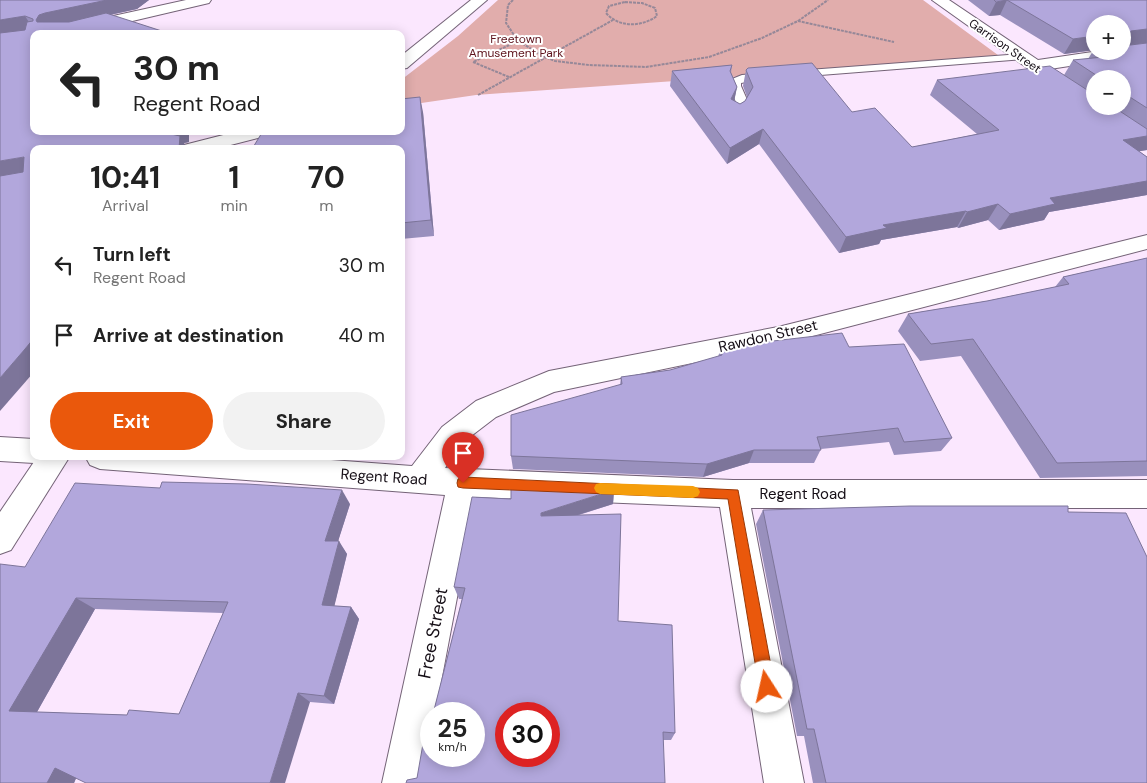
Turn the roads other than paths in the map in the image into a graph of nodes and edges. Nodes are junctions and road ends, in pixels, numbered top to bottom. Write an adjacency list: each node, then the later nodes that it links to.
1 (204, 0): 4 (street)
2 (480, 0): 6 (street)
3 (939, 0): 7 (street, Garrison Street)
4 (73, 30)
5 (1147, 49): 7 (street)
6 (405, 61)
7 (1027, 61): 8 (street, Garrison Street); 9 (lane)
8 (1082, 98)
9 (736, 114)
10 (247, 135): 11 (street)
11 (207, 145)
12 (1147, 242): 17 (street, Rawdon Street)
13 (0, 449): 14 (street)
14 (30, 451)
15 (52, 460): 21 (street)
16 (156, 460): 17 (street, Regent Road)
17 (420, 479): 18 (street, Regent Road)
18 (463, 483): 19 (street, Regent Road); 22 (street, Free Street)
19 (733, 494): 20 (street, Regent Road); 23 (street)
20 (1147, 494)
21 (0, 539)
22 (402, 783)
23 (784, 783)

